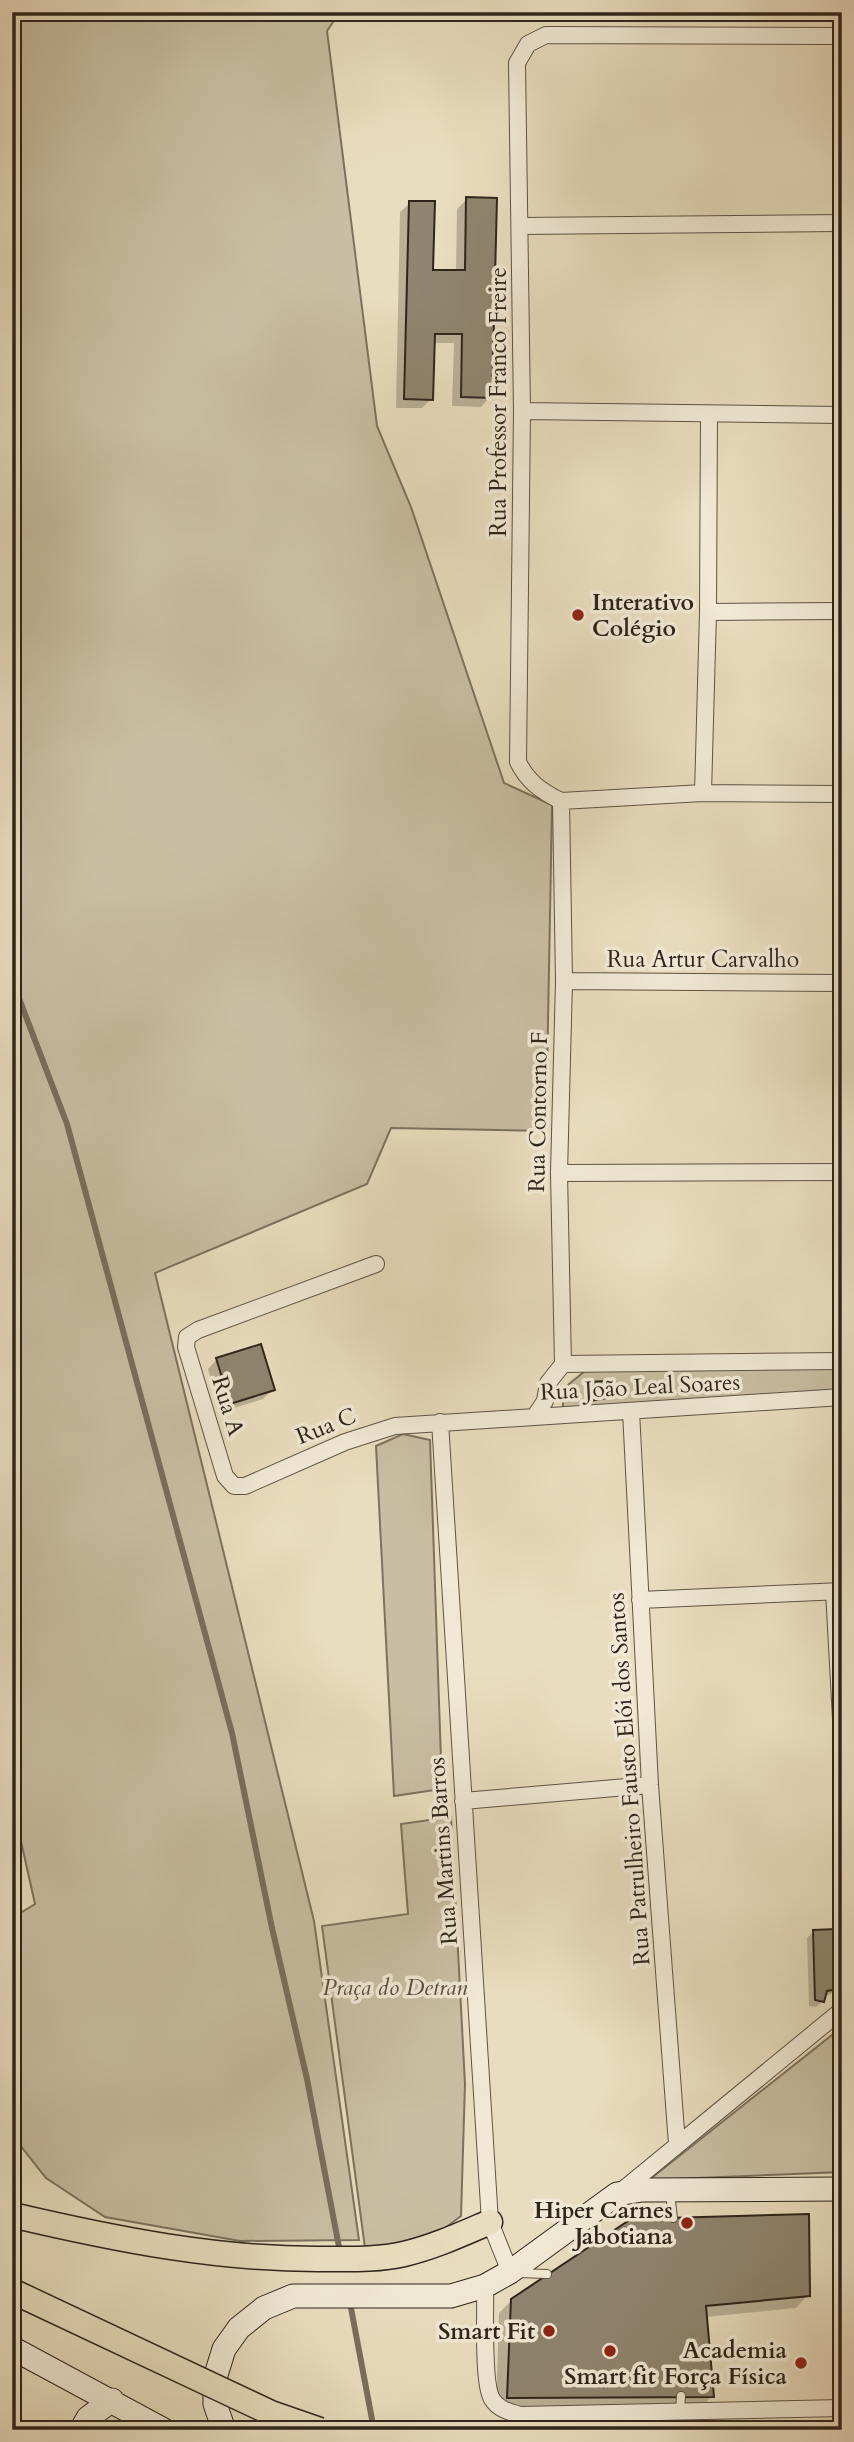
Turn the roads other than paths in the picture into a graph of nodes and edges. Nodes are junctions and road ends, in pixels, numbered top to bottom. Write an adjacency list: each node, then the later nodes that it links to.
1 (842, 36): 3 (street, Rua Professor Franco Freire)
2 (842, 223): 3 (street)
3 (520, 226): 4 (street, Rua Professor Franco Freire)
4 (522, 411): 5 (street); 11 (street, Rua Professor Franco Freire)
5 (709, 414): 6 (street); 8 (street)
6 (842, 415)
7 (842, 611): 8 (street)
8 (708, 612): 9 (street)
9 (703, 793): 10 (street); 11 (street)
10 (842, 794)
11 (561, 801): 12 (street, Rua Contorno F)
12 (564, 981): 13 (street, Rua Artur Carvalho); 15 (street, Rua Contorno F)
13 (842, 983)
14 (842, 1172): 15 (street)
15 (559, 1173): 18 (street, Rua Contorno F)
16 (376, 1264): 23 (street, Rua A)
17 (842, 1362): 18 (street, Rua João Leal Soares)
18 (563, 1364): 21 (street)
19 (842, 1397): 20 (street, Rua João Leal Soares)
20 (631, 1411): 21 (street, Rua João Leal Soares); 25 (street, Rua Patrulheiro Fausto Elói dos Santos)
21 (535, 1416): 22 (street, Rua João Leal Soares)
22 (440, 1422): 23 (street, Rua C); 28 (street, Rua Martins Barros)
23 (234, 1486)
24 (838, 1591): 25 (street); 26 (street)
25 (640, 1600): 27 (street, Rua Patrulheiro Fausto Elói dos Santos)
26 (842, 1737)
27 (650, 1785): 28 (street); 30 (street, Rua Patrulheiro Fausto Elói dos Santos)
28 (463, 1801): 36 (street, Rua Martins Barros)
29 (842, 2010): 30 (street)
30 (677, 2144): 33 (street)
31 (670, 2189): 32 (street); 33 (street); 35 (lane)
32 (842, 2189)
33 (617, 2194): 37 (street)
34 (12, 2215): 36 (main road)
35 (673, 2218)
36 (490, 2222): 37 (street, Rua Martins Barros)
37 (510, 2272): 38 (lane); 39 (street)
38 (547, 2274)
39 (485, 2287): 43 (street); 46 (street)
40 (12, 2291): 47 (main road, bridge)
41 (12, 2348): 42 (street)
42 (112, 2400): 44 (street); 45 (street)
43 (842, 2409)
44 (81, 2430)
45 (164, 2430)
46 (224, 2430)
47 (320, 2430)

